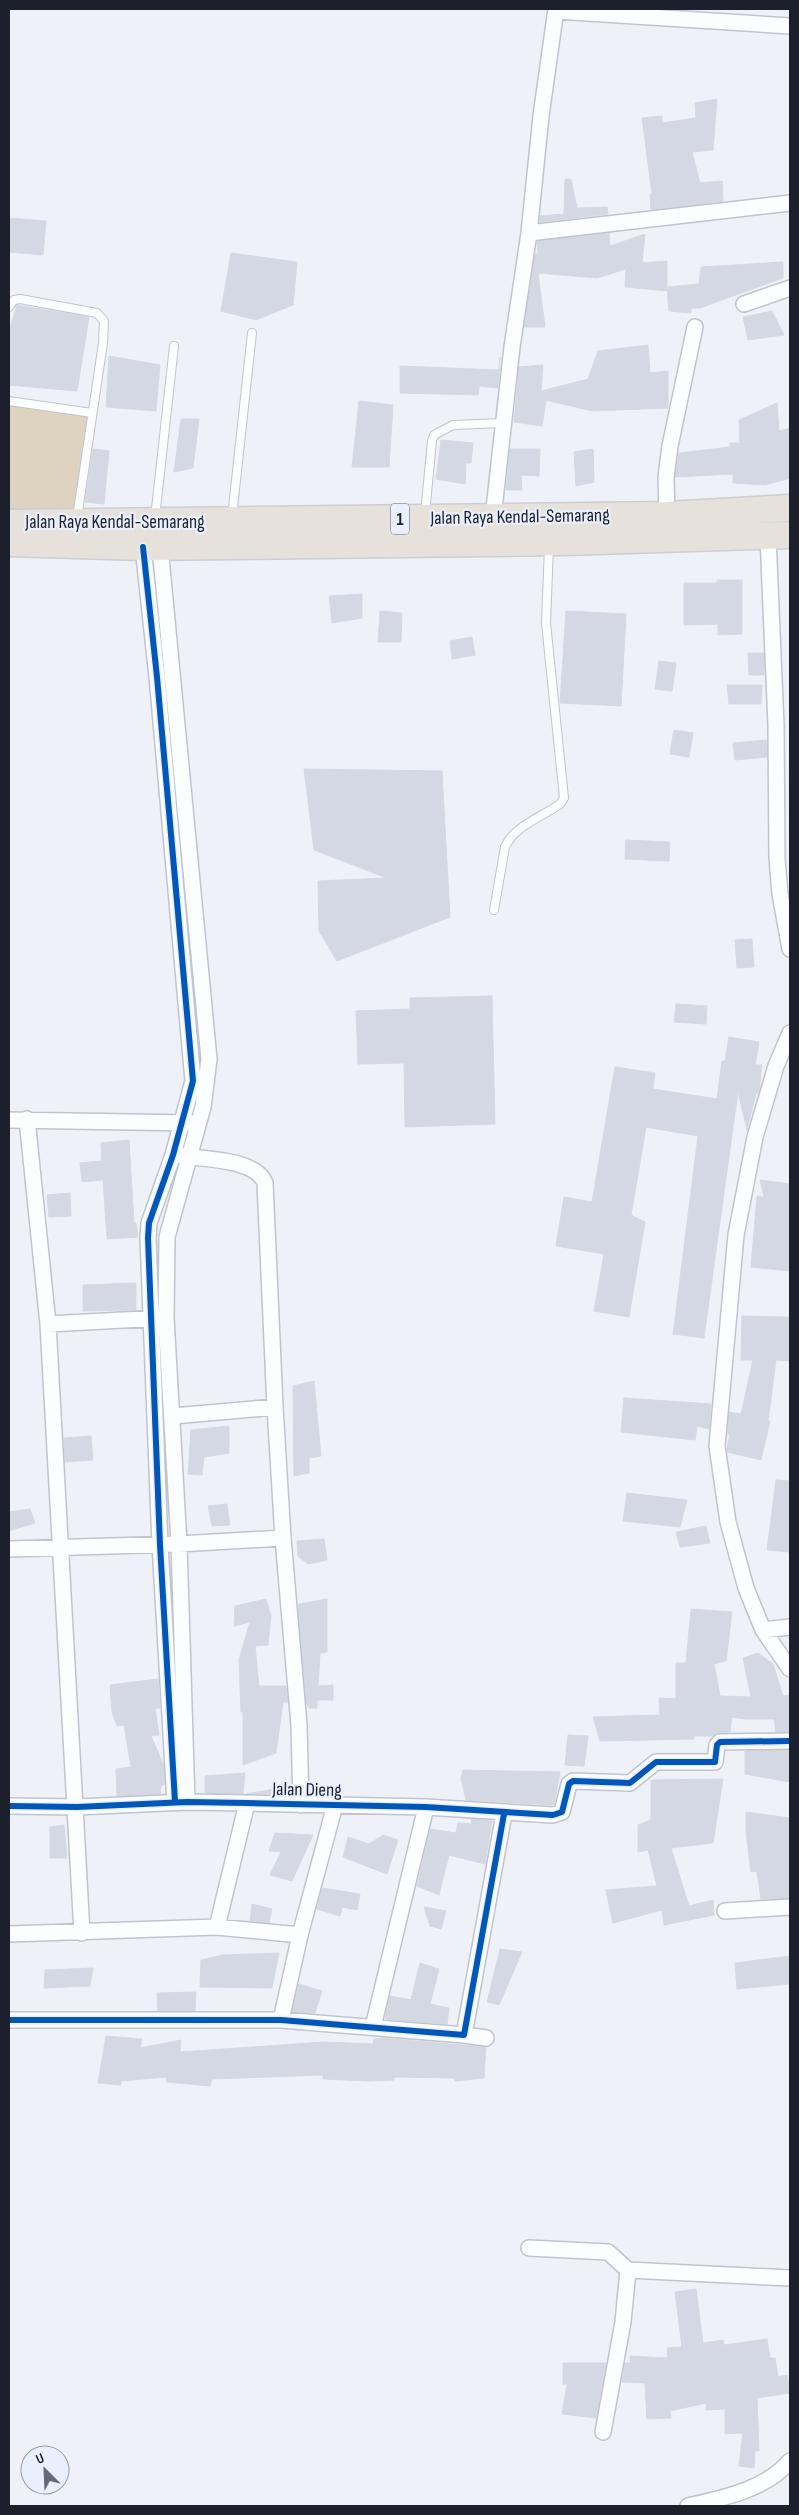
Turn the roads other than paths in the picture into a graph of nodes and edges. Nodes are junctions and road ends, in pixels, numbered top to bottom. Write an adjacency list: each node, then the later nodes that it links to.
1 (556, 10): 2 (street); 4 (street)
2 (790, 26)
3 (790, 203): 4 (street)
4 (529, 233): 13 (street)
5 (790, 288): 6 (street)
6 (744, 304)
7 (9, 307): 12 (lane)
8 (695, 327): 15 (street)
9 (252, 333): 17 (lane)
10 (174, 346): 22 (lane)
11 (9, 401): 12 (lane)
12 (92, 413): 19 (lane)
13 (503, 423): 16 (street); 20 (lane)
14 (790, 508): 15 (highway, Jalan Raya Kendal-Semarang / 1)
15 (666, 515): 16 (highway, Jalan Raya Kendal-Semarang / 1)
16 (493, 518): 20 (highway, Jalan Raya Kendal-Semarang / 1)
17 (232, 521): 20 (highway, Jalan Raya Kendal-Semarang / 1); 22 (highway, Jalan Raya Kendal-Semarang / 1)
18 (9, 523): 19 (highway, Jalan Raya Kendal-Semarang / 1)
19 (76, 524): 22 (highway, Jalan Raya Kendal-Semarang / 1)
20 (424, 531): 22 (highway, Jalan Raya Kendal-Semarang / 1); 23 (highway, Jalan Raya Kendal-Semarang / 1)
21 (779, 536): 23 (highway, Jalan Raya Kendal-Semarang / 1); 25 (street)
22 (153, 539): 24 (highway, Jalan Raya Kendal-Semarang / 1); 26 (street); 27 (street)
23 (549, 542): 28 (lane)
24 (9, 543)
25 (783, 782): 29 (street)
26 (191, 875): 27 (street); 34 (street)
27 (176, 876): 34 (street)
28 (494, 910)
29 (790, 948)
30 (790, 1033): 31 (street)
31 (783, 1064): 50 (street)
32 (27, 1119): 33 (street); 34 (street); 41 (street)
33 (9, 1120)
34 (190, 1123): 35 (street); 36 (street)
35 (173, 1155): 36 (street); 38 (street)
36 (190, 1157): 37 (street); 42 (street)
37 (167, 1237): 38 (street); 40 (street)
38 (148, 1238): 39 (street)
39 (151, 1318): 40 (street); 41 (street); 45 (street)
40 (166, 1318): 43 (street)
41 (48, 1324): 47 (street)
42 (275, 1407): 43 (street); 44 (street)
43 (173, 1416): 46 (street)
44 (283, 1538): 46 (street); 55 (street)
45 (160, 1544): 46 (street); 47 (street); 53 (street)
46 (178, 1544): 53 (street)
47 (60, 1548): 48 (street); 58 (street)
48 (9, 1549)
49 (790, 1627): 50 (street)
50 (762, 1630): 51 (street)
51 (790, 1669)
52 (790, 1741): 60 (street)
53 (181, 1802): 54 (street, Jalan Dieng); 58 (street, Jalan Dieng)
54 (247, 1803): 55 (street, Jalan Dieng); 63 (street)
55 (301, 1805): 56 (street, Jalan Dieng)
56 (335, 1805): 59 (street, Jalan Dieng); 66 (street)
57 (9, 1806): 58 (street, Jalan Dieng)
58 (77, 1807): 64 (street)
59 (426, 1807): 60 (street, Jalan Dieng); 69 (street)
60 (504, 1814): 70 (street)
61 (790, 1907): 62 (street)
62 (725, 1910)
63 (217, 1927): 64 (street); 66 (street)
64 (82, 1933): 65 (street)
65 (9, 1934)
66 (300, 1935): 68 (street)
67 (9, 2020): 68 (street)
68 (281, 2020): 69 (street)
69 (373, 2027): 70 (street)
70 (464, 2035): 71 (street)
71 (486, 2038)
72 (529, 2248): 73 (street)
73 (628, 2270): 74 (street); 75 (street)
74 (790, 2278)
75 (602, 2432)
76 (790, 2461): 77 (street)
77 (688, 2506)

